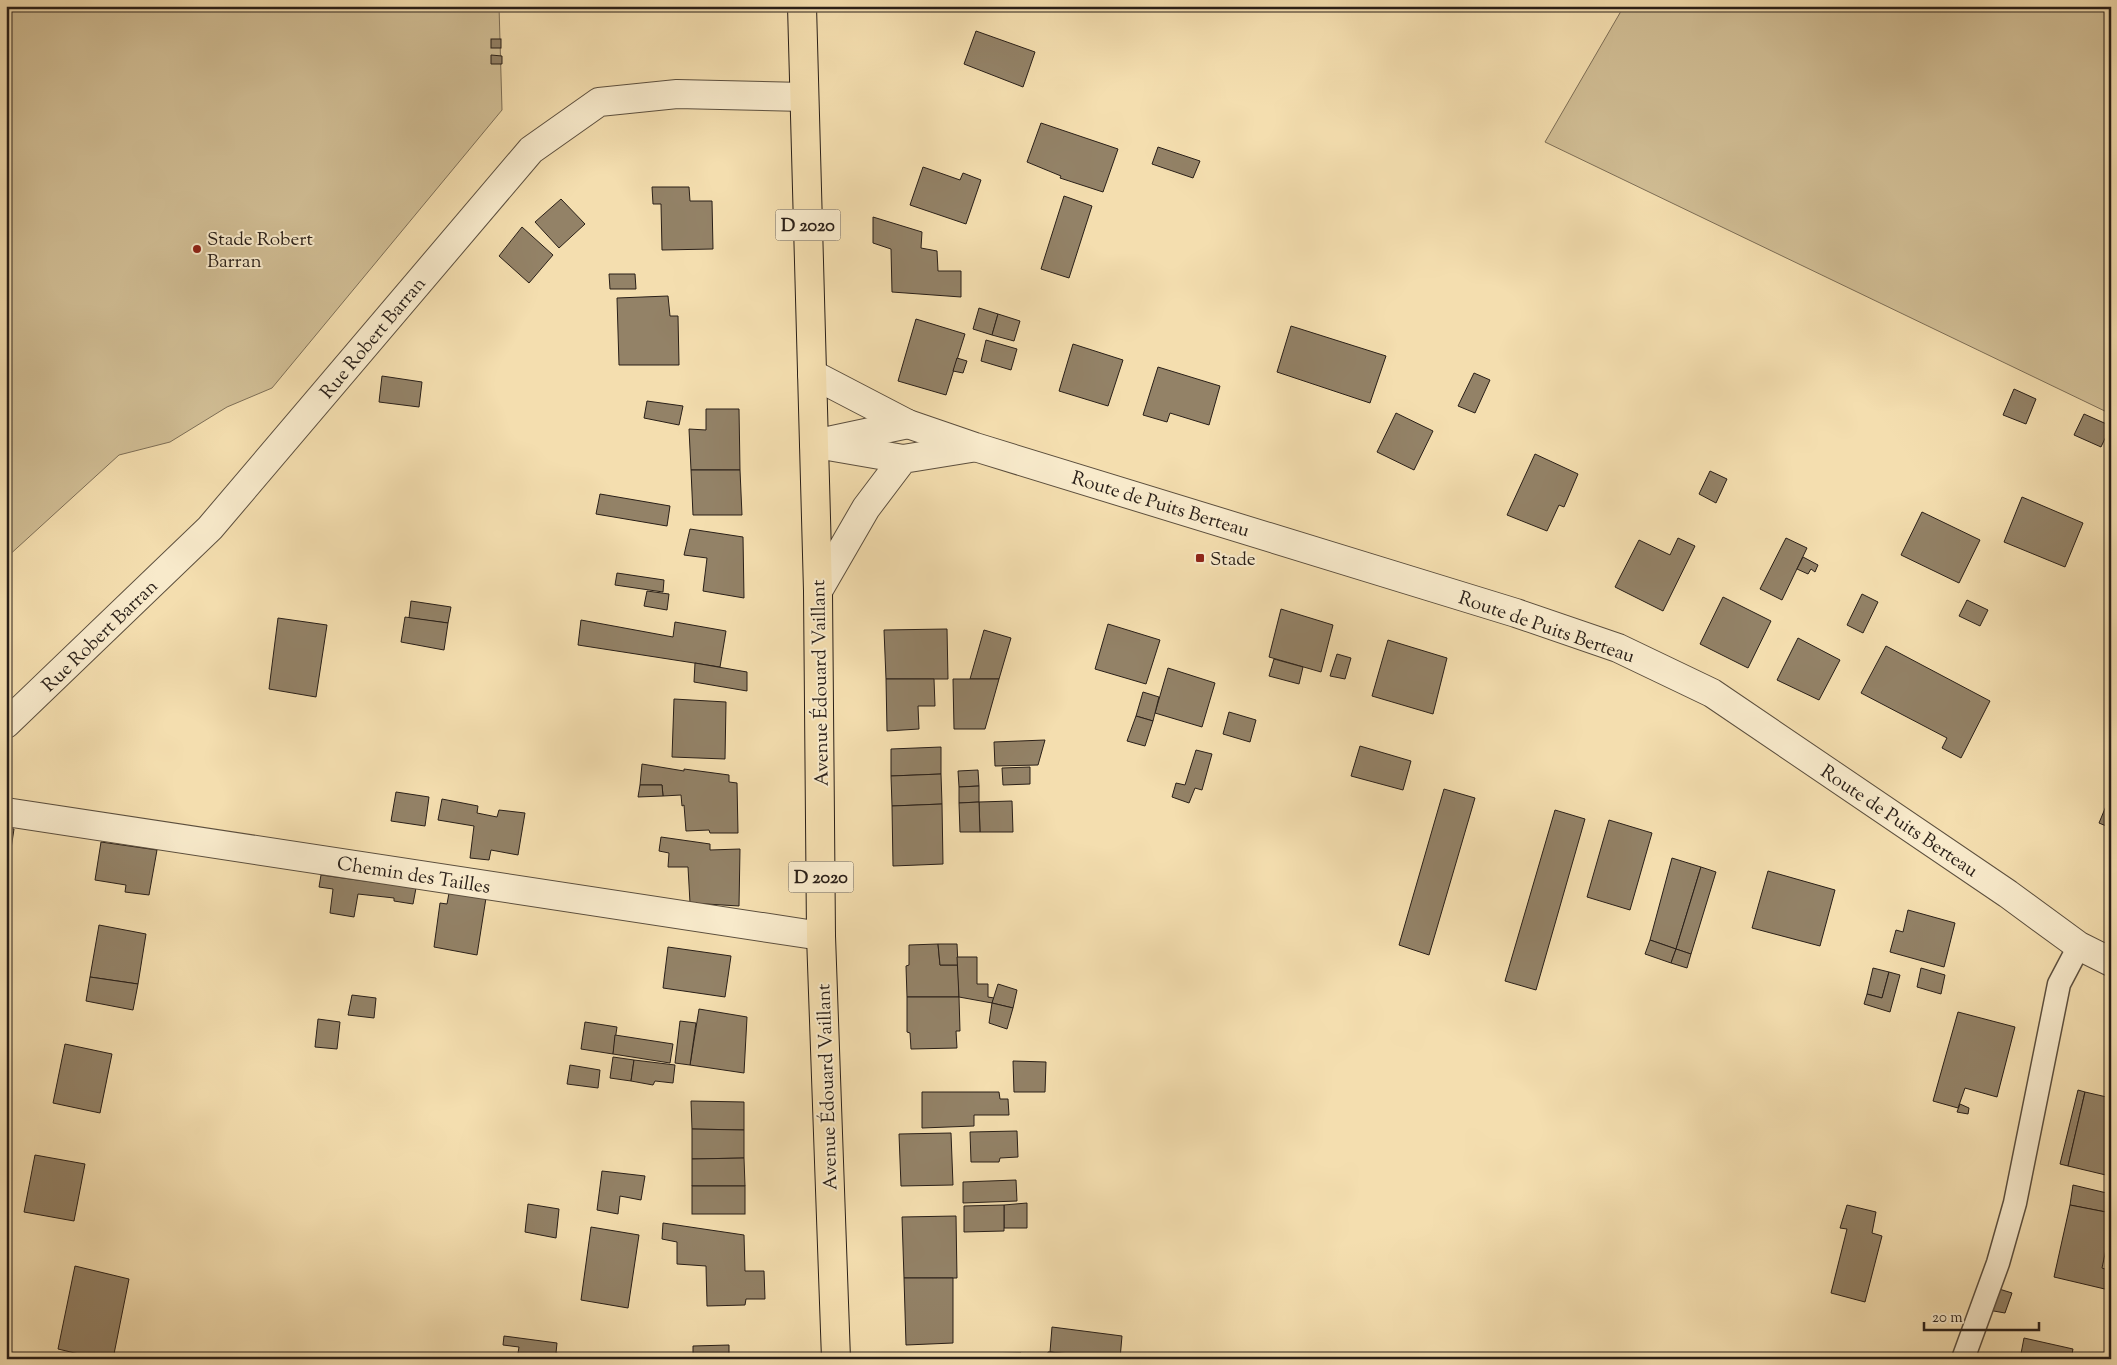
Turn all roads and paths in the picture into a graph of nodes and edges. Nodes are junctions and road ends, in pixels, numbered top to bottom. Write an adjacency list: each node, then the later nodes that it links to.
1 (802, 6): 2 (main road, Avenue Édouard Vaillant / D 2020)
2 (804, 96): 3 (main road, Avenue Édouard Vaillant / D 2020); 9 (street, Rue Robert Barran)
3 (812, 374): 4 (street, Route de Puits Berteau); 5 (main road, Avenue Édouard Vaillant / D 2020)
4 (908, 424): 5 (street); 6 (street, Route de Puits Berteau)
5 (814, 444): 7 (street, Route de Puits Berteau); 8 (main road, Avenue Édouard Vaillant / D 2020)
6 (975, 447): 7 (street, Route de Puits Berteau); 12 (street, Route de Puits Berteau)
7 (903, 459): 8 (street)
8 (818, 591): 11 (main road, Avenue Édouard Vaillant / D 2020)
9 (6, 724)
10 (6, 812): 11 (street, Chemin des Tailles)
11 (821, 936): 14 (main road, Avenue Édouard Vaillant / D 2020)
12 (2079, 946): 13 (street, Route de Puits Berteau); 15 (lane)
13 (2111, 962)
14 (836, 1359)
15 (1963, 1359)

